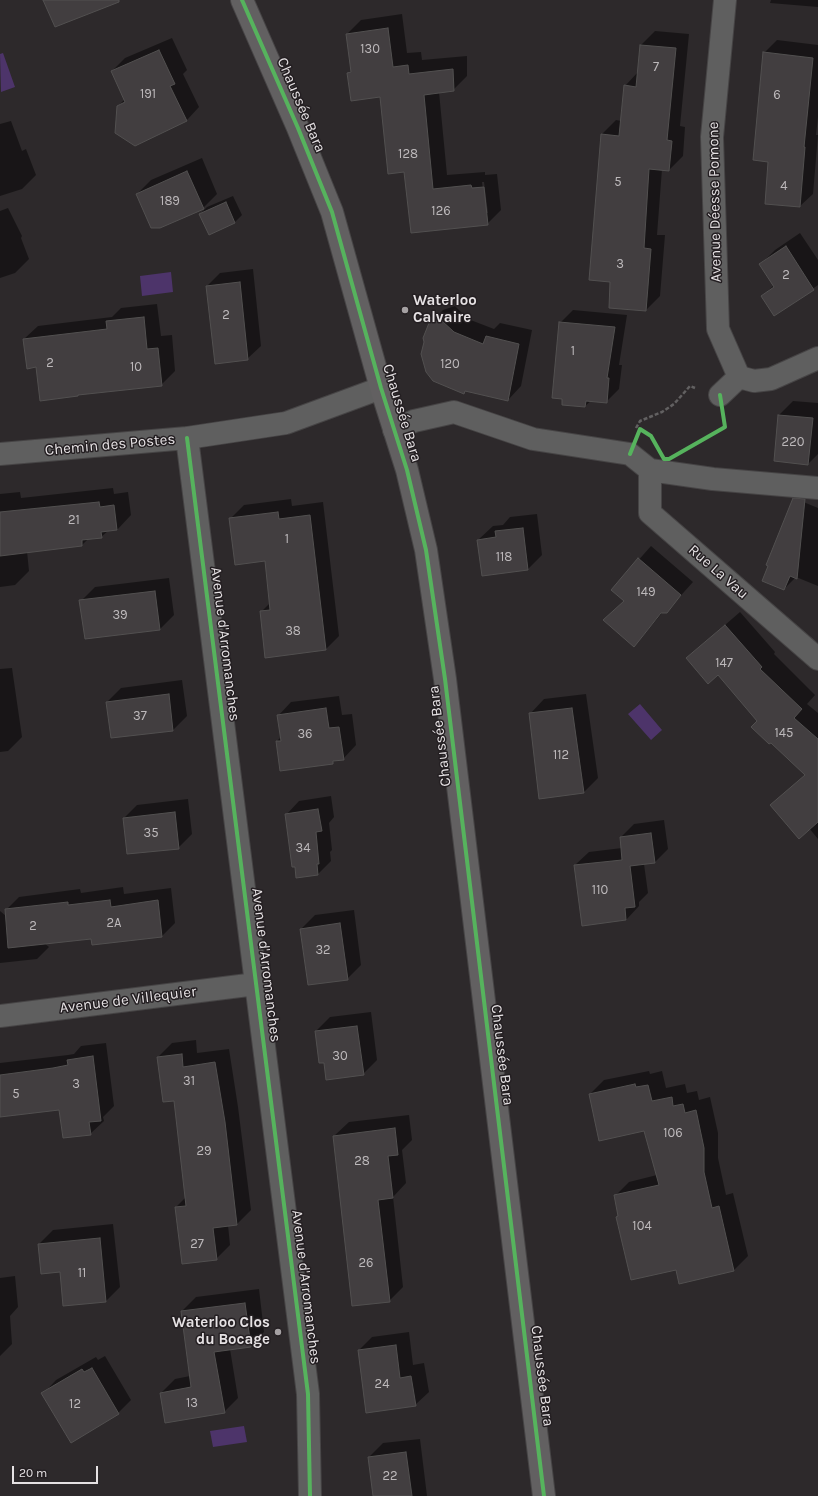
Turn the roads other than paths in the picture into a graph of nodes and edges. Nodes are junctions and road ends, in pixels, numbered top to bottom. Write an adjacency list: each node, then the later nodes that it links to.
1 (242, 0): 5 (main road, Chaussée Bara)
2 (725, 0): 4 (street, Avenue Déesse Pomone)
3 (818, 358): 4 (street)
4 (739, 377): 6 (street)
5 (381, 388): 7 (main road, Chaussée Bara); 8 (street, Chemin des Postes)
6 (720, 395)
7 (394, 430): 10 (street); 16 (main road, Chaussée Bara)
8 (187, 438): 9 (street, Chemin des Postes); 13 (street, Avenue d'Arromanches)
9 (0, 454)
10 (650, 470): 11 (street); 12 (street, Rue La Vau)
11 (818, 488)
12 (818, 658)
13 (256, 984): 14 (street, Avenue de Villequier); 15 (street, Avenue d'Arromanches)
14 (0, 1016)
15 (307, 1496)
16 (544, 1496)

